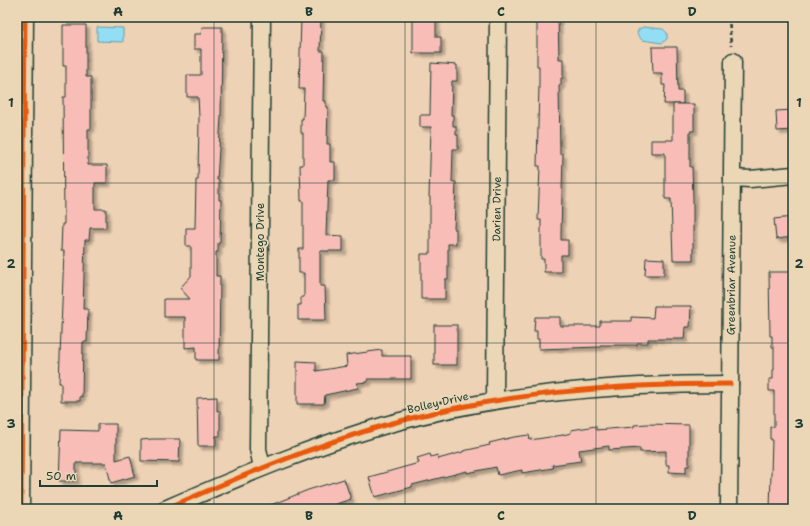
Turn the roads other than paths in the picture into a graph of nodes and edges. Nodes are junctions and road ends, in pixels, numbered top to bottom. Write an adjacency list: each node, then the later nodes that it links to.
1 (262, 17): 10 (street, Montego Drive)
2 (498, 17): 9 (street, Darien Drive)
3 (22, 20): 7 (street)
4 (733, 61): 6 (street, Greenbriar Avenue)
5 (793, 175): 6 (street)
6 (732, 178): 8 (street, Greenbriar Avenue)
7 (20, 368): 11 (street)
8 (730, 384): 9 (street, Bolley Drive); 13 (street, Greenbriar Avenue)
9 (495, 400): 10 (street, Bolley Drive)
10 (262, 467): 12 (street, Bolley Drive)
11 (21, 509)
12 (165, 509)
13 (729, 509)

